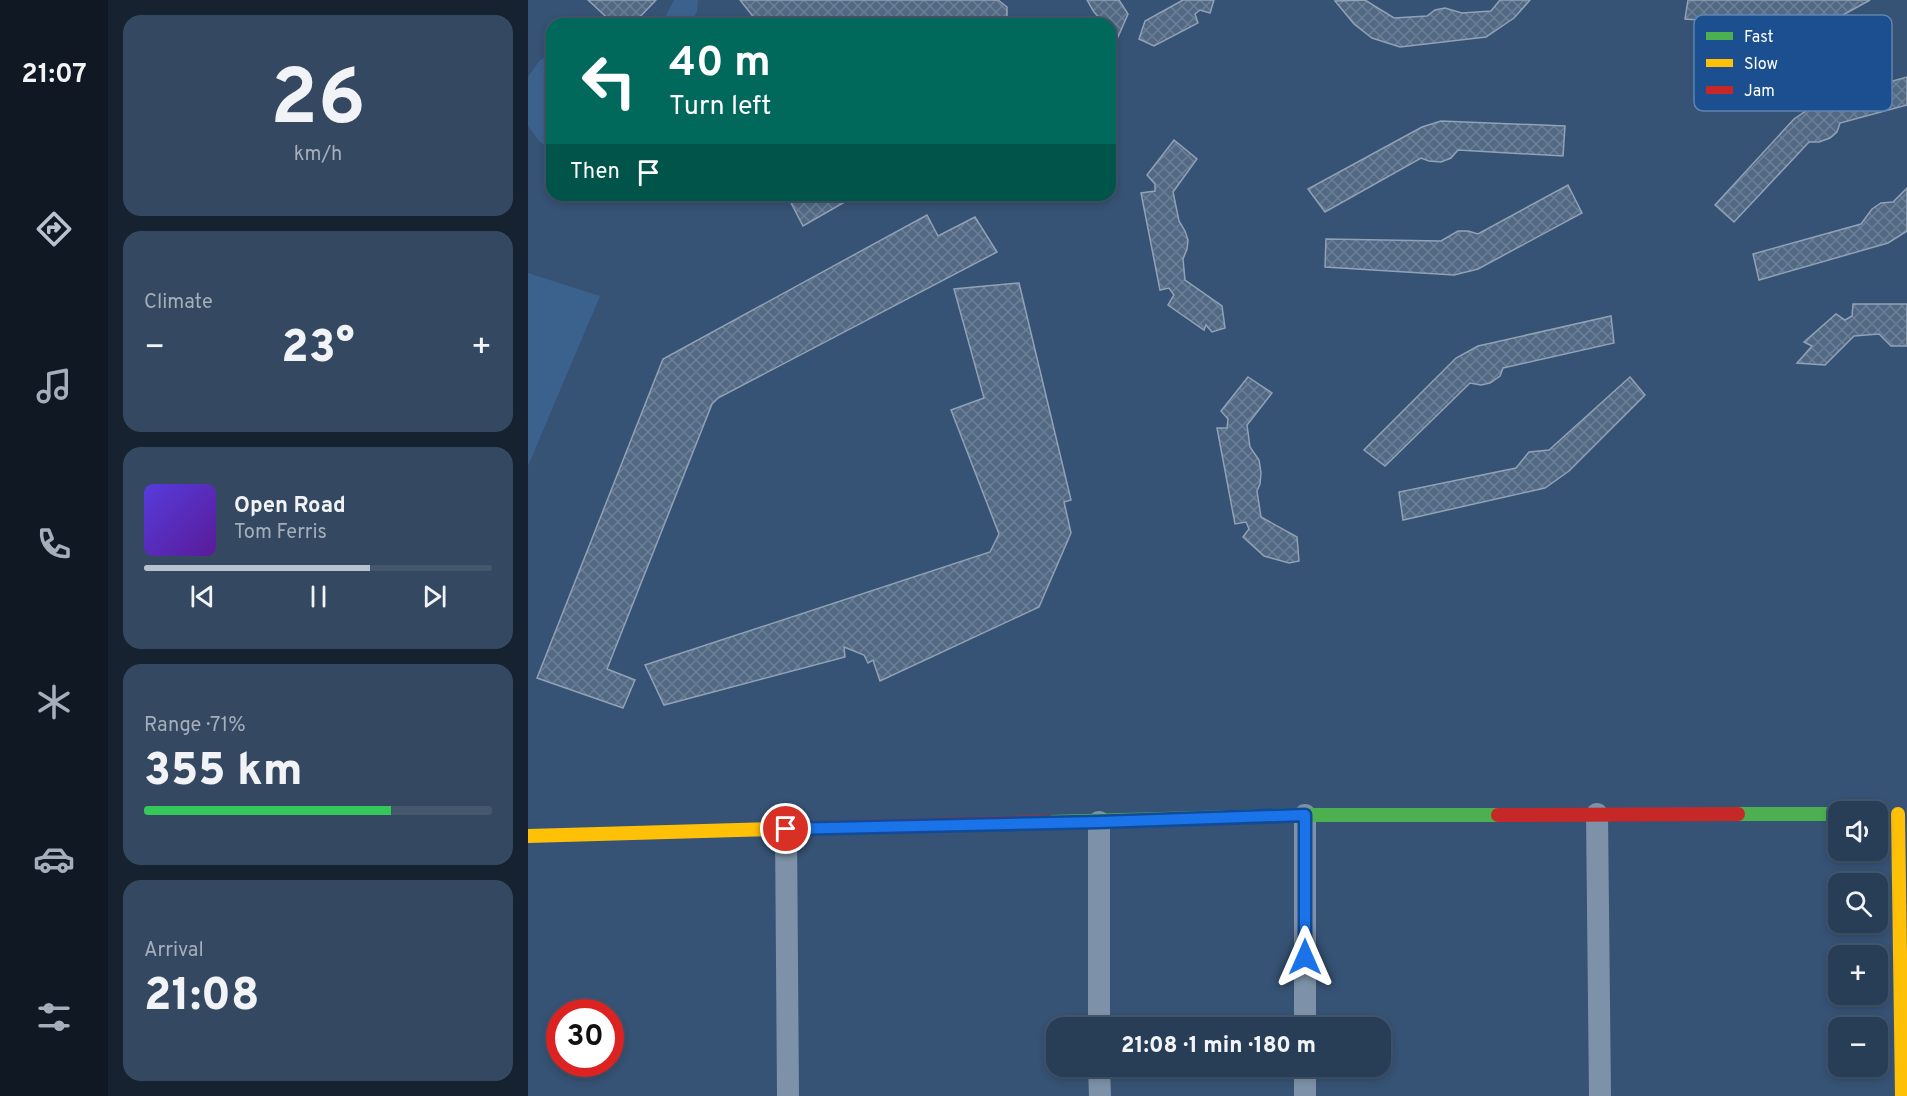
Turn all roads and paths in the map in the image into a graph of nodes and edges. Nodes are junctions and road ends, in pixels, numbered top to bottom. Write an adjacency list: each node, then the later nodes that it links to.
1 (1598, 814): 2 (street); 4 (street); 15 (street)
2 (1828, 814)
3 (1894, 814): 16 (street)
4 (1305, 815): 5 (street); 9 (street)
5 (1099, 822): 6 (street); 8 (street)
6 (786, 829): 7 (street); 12 (street)
7 (528, 836)
8 (1099, 1017)
9 (1305, 1017)
10 (1100, 1077): 13 (street)
11 (1305, 1077): 14 (street)
12 (788, 1096)
13 (1100, 1096)
14 (1305, 1096)
15 (1600, 1096)
16 (1902, 1096)

